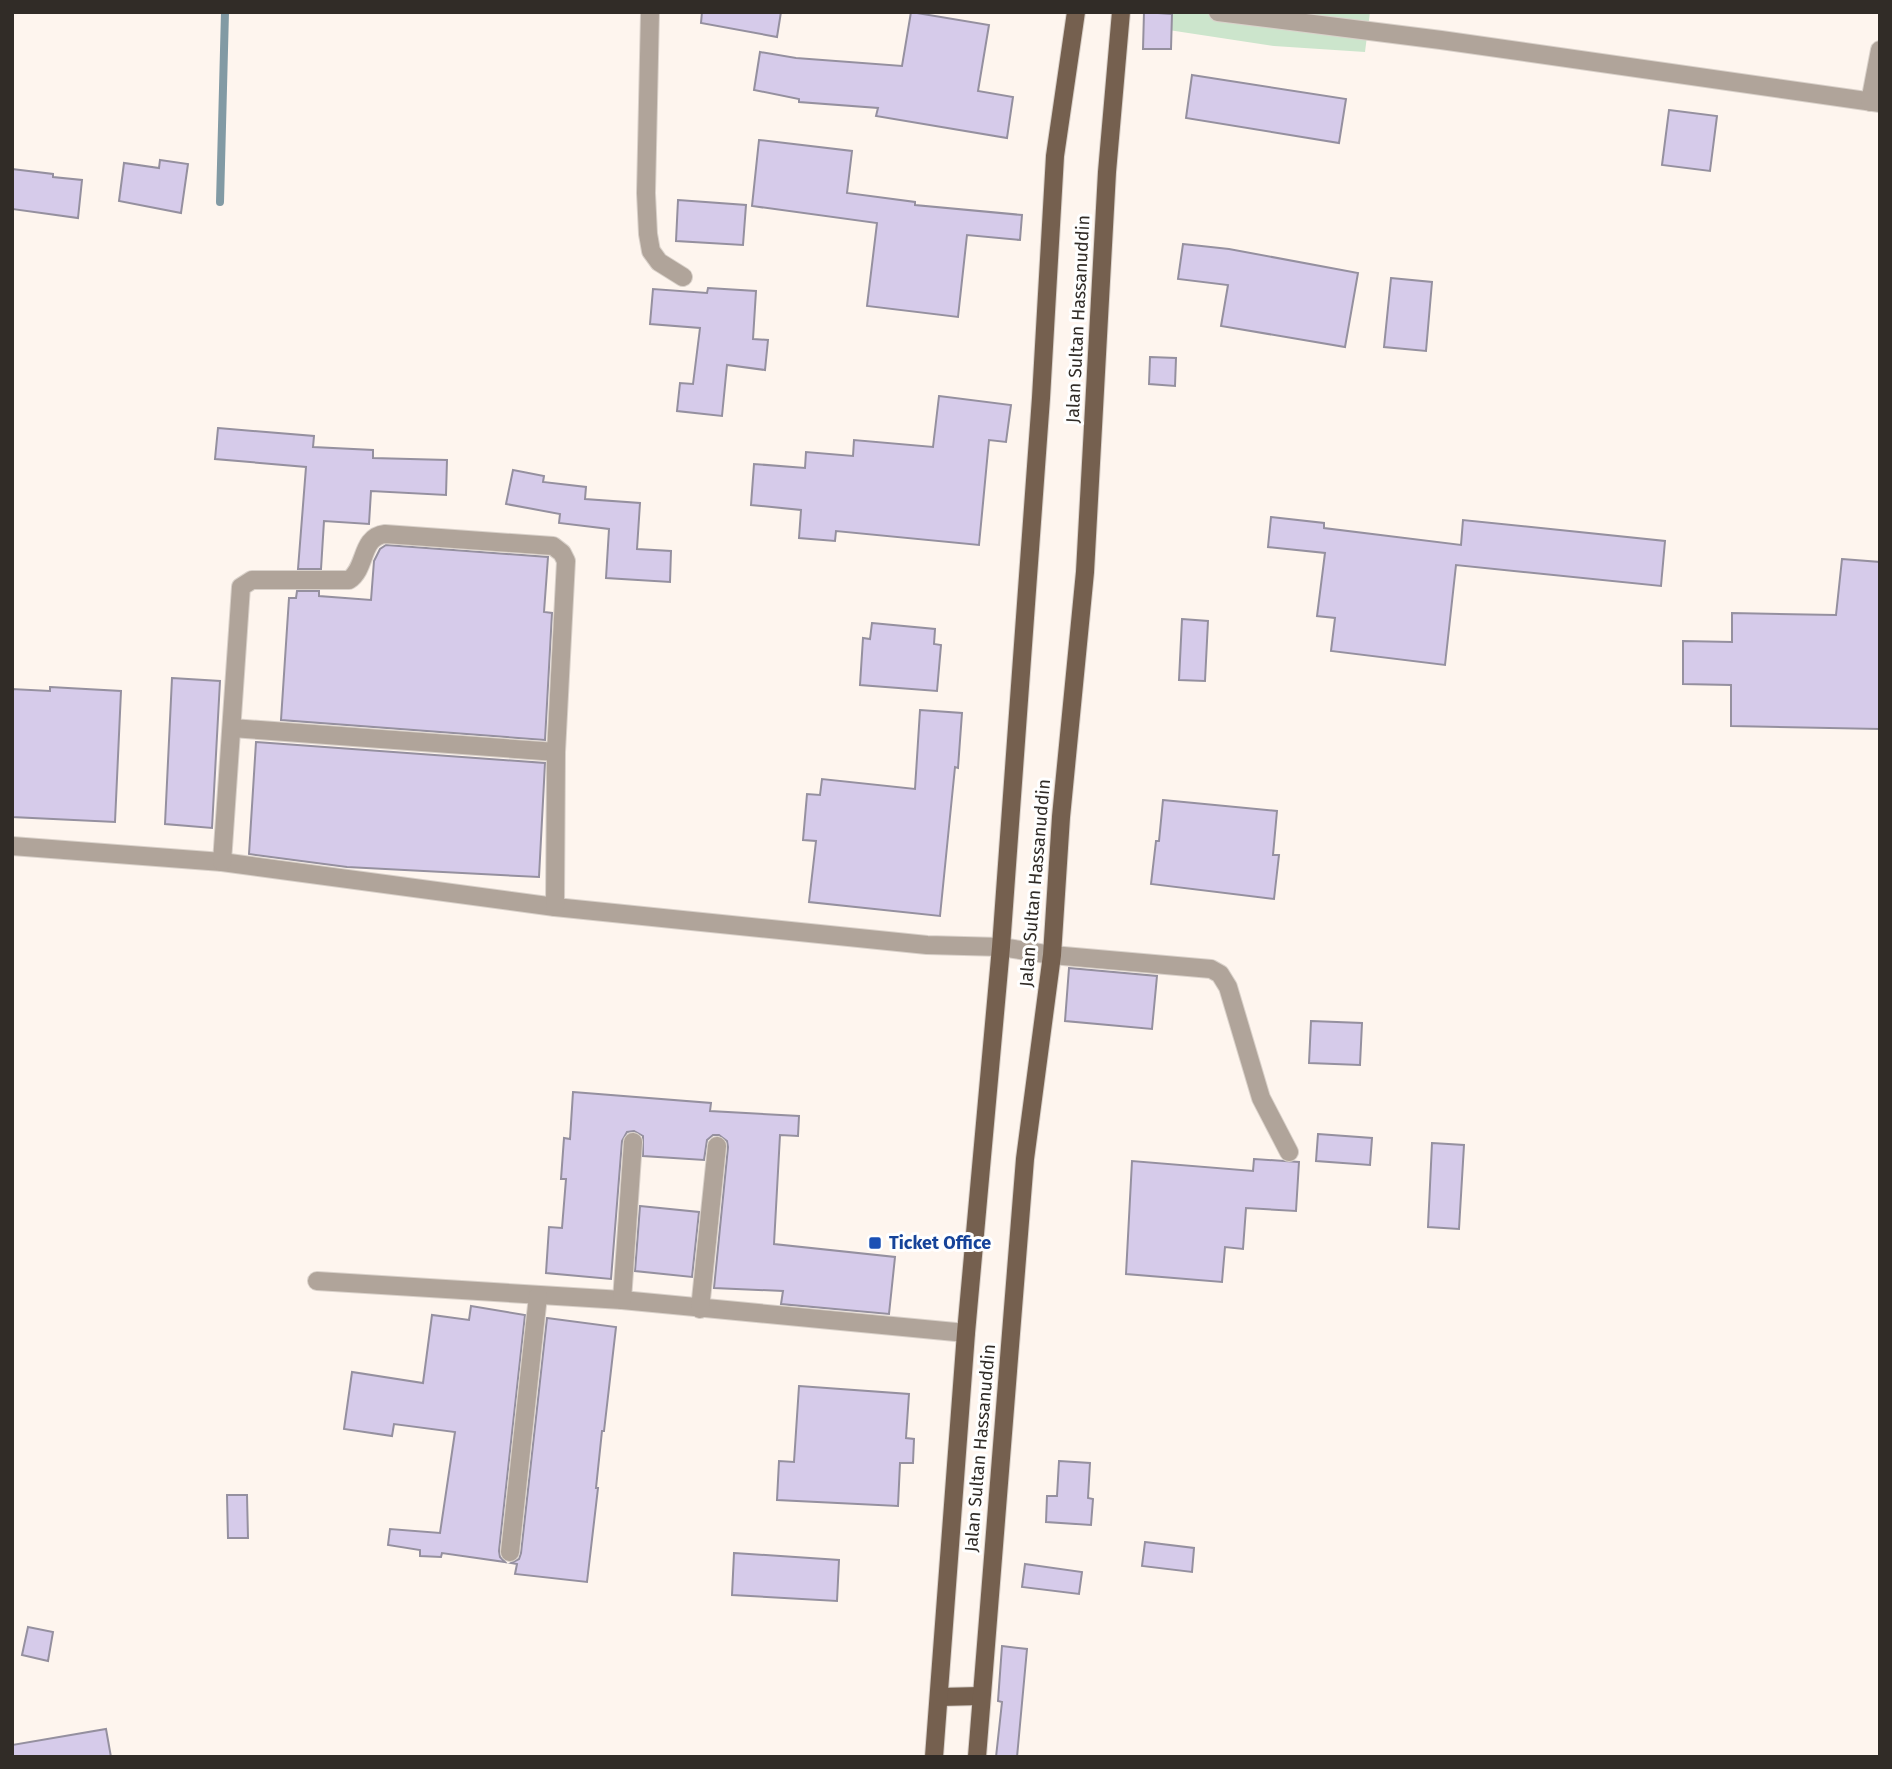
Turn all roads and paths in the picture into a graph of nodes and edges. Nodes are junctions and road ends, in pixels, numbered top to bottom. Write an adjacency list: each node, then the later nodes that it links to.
1 (650, 12): 8 (street)
2 (1076, 12): 14 (main road, Jalan Sultan Hassanuddin)
3 (1121, 12): 15 (main road, Jalan Sultan Hassanuddin)
4 (1218, 12): 5 (street)
5 (1341, 20): 7 (street)
6 (1880, 50): 7 (street)
7 (1875, 103)
8 (683, 277)
9 (232, 728): 10 (street); 10 (street); 12 (street)
10 (556, 752): 13 (street)
11 (12, 846): 12 (street)
12 (222, 862): 13 (street)
13 (555, 907): 14 (street)
14 (1001, 947): 15 (street); 23 (main road, Jalan Sultan Hassanuddin)
15 (1052, 955): 18 (street); 25 (main road, Jalan Sultan Hassanuddin)
16 (633, 1142): 21 (street)
17 (717, 1146): 22 (street)
18 (1289, 1152)
19 (317, 1282): 20 (street)
20 (538, 1296): 21 (street); 24 (street)
21 (622, 1300): 22 (street)
22 (700, 1309): 23 (street)
23 (966, 1333): 26 (main road, Jalan Sultan Hassanuddin)
24 (510, 1552)
25 (981, 1696): 26 (main road); 28 (main road, Jalan Sultan Hassanuddin)
26 (939, 1697): 27 (main road, Jalan Sultan Hassanuddin)
27 (934, 1757)
28 (977, 1757)

